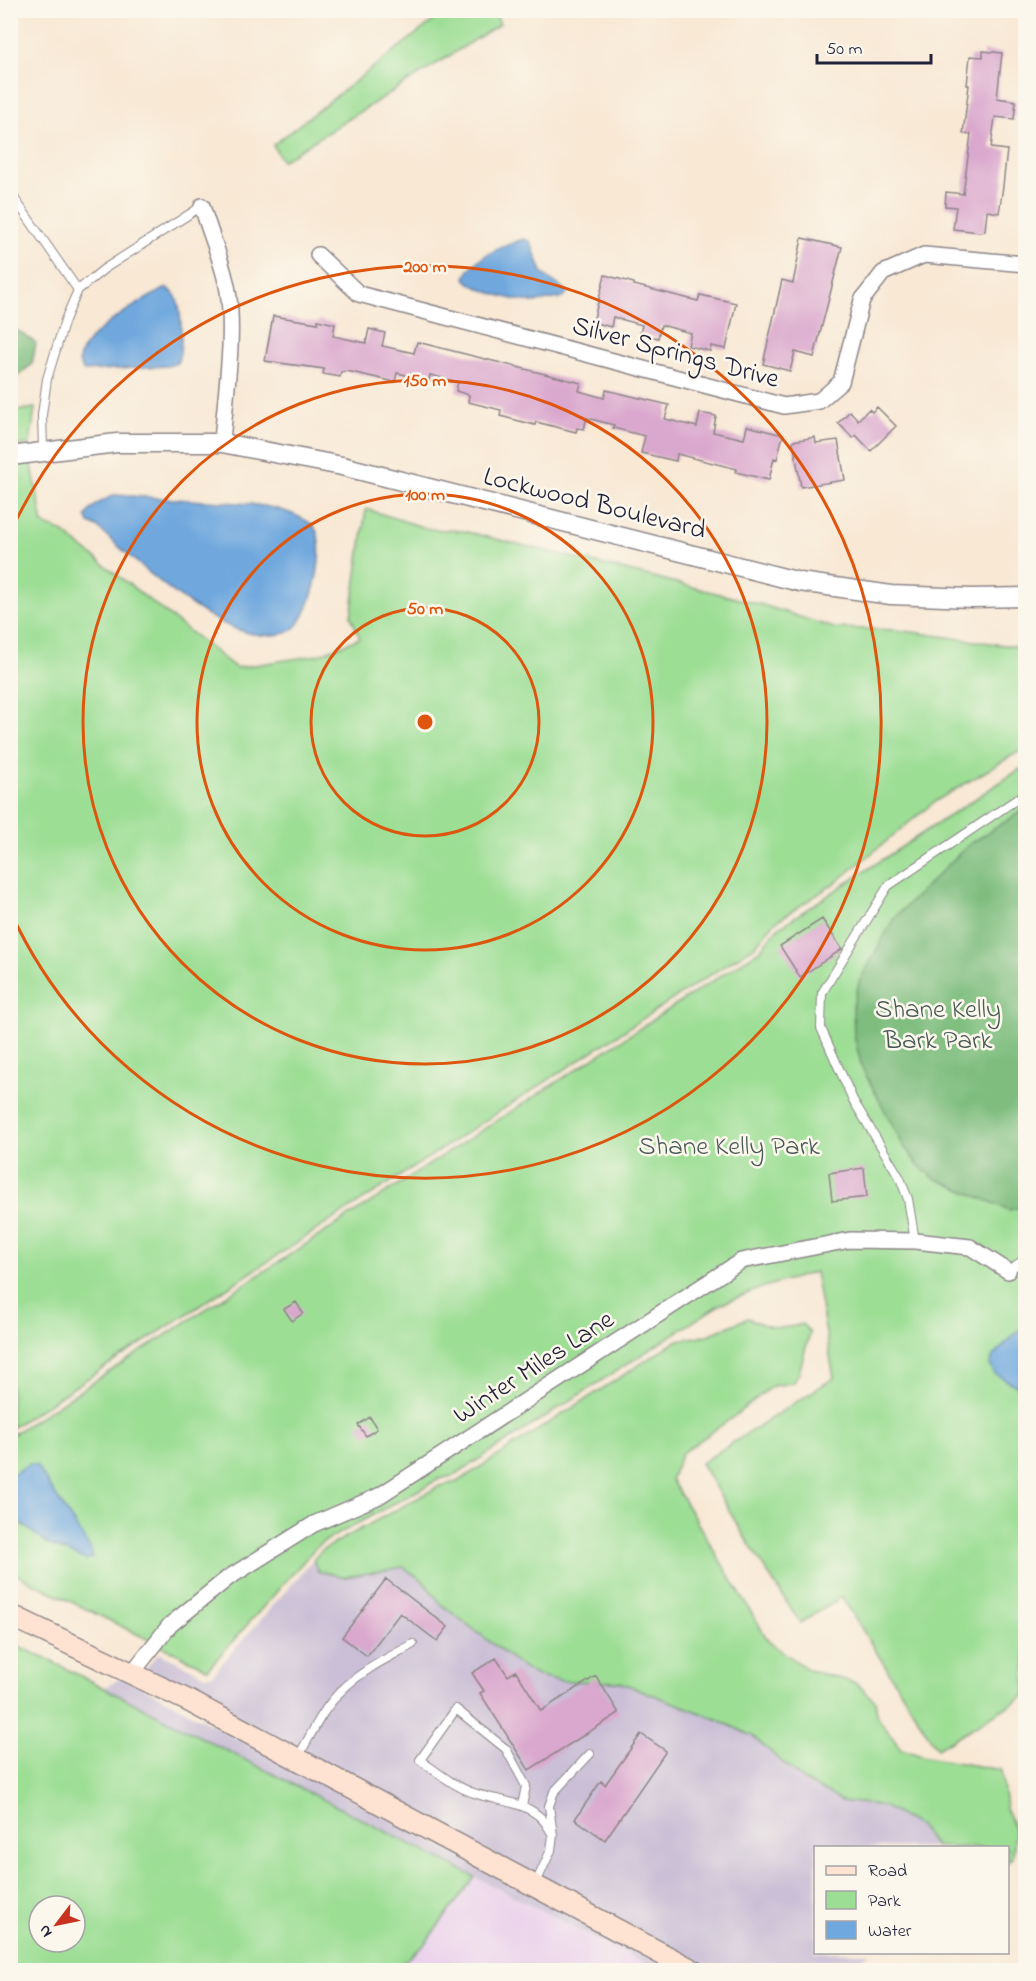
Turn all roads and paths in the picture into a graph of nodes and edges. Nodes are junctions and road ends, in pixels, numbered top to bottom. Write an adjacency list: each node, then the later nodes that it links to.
1 (10, 192): 5 (lane)
2 (202, 206): 5 (lane); 6 (street)
3 (318, 255): 4 (street, Silver Springs Drive)
4 (1026, 264)
5 (78, 290): 7 (lane)
6 (222, 443): 7 (street, Lockwood Boulevard); 9 (street, Lockwood Boulevard)
7 (43, 450): 8 (street, Lockwood Boulevard)
8 (10, 456)
9 (1026, 597)
10 (1026, 793): 11 (lane)
11 (915, 1241): 13 (street, Winter Miles Lane); 16 (street, Winter Miles Lane)
12 (1026, 1258): 13 (lane)
13 (1008, 1271)
14 (10, 1615): 16 (main road)
15 (413, 1644): 18 (lane)
16 (132, 1672): 18 (main road)
17 (590, 1754): 20 (lane)
18 (297, 1759): 21 (main road)
19 (522, 1806): 19 (lane); 20 (lane)
20 (553, 1835): 21 (lane)
21 (534, 1886): 22 (main road)
22 (692, 1971)

